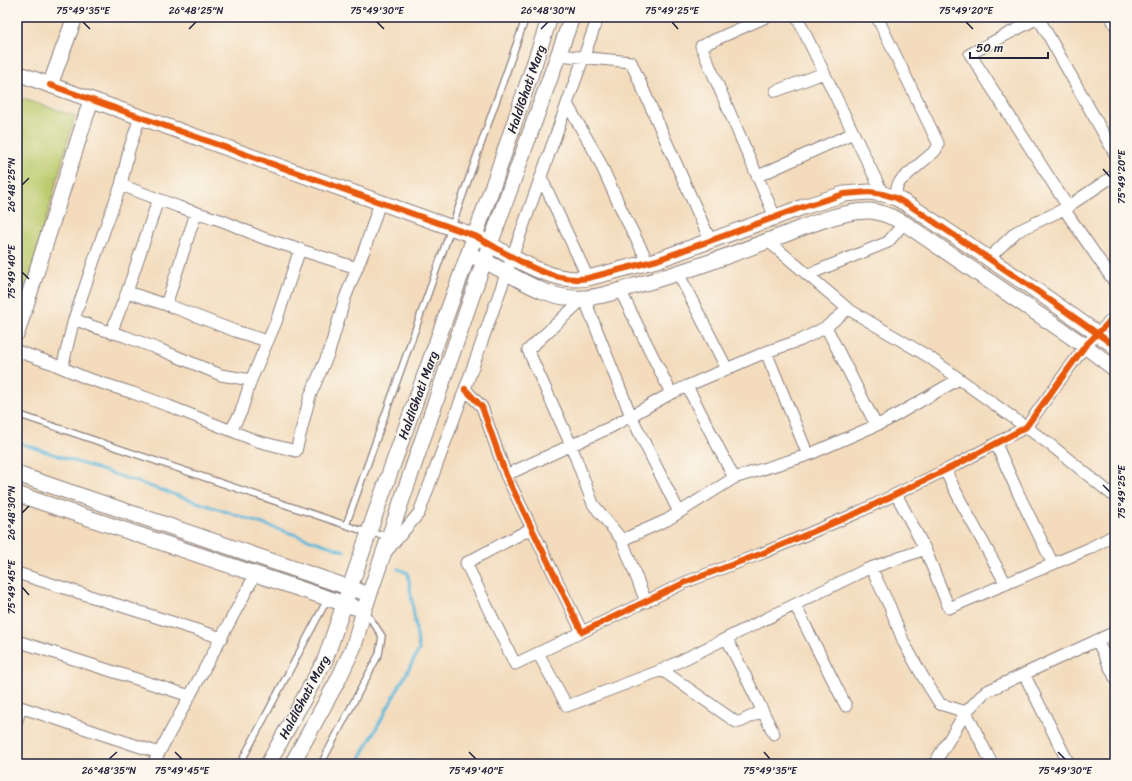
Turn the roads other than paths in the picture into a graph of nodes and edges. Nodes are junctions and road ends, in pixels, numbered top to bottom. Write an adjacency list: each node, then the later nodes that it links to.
1 (75, 17): 16 (street)
2 (526, 17): 34 (lane)
3 (550, 17): 35 (street, HaldiGhati Marg)
4 (572, 17): 12 (street, HaldiGhati Marg)
5 (598, 17): 13 (street)
6 (766, 17): 23 (street)
7 (796, 17): 15 (street)
8 (1110, 17): 11 (street)
9 (880, 18): 27 (street)
10 (1038, 18): 22 (street); 30 (street)
11 (1115, 25)
12 (558, 55): 13 (street); 38 (street, HaldiGhati Marg)
13 (584, 57): 19 (street); 36 (street)
14 (17, 73): 16 (street)
15 (824, 73): 17 (street); 21 (street)
16 (50, 85): 18 (street)
17 (776, 91)
18 (91, 100): 20 (street); 61 (street)
19 (567, 104): 24 (street); 44 (street)
20 (140, 117): 26 (street); 29 (street)
21 (853, 134): 23 (street); 27 (street)
22 (1115, 154)
23 (758, 176): 32 (street)
24 (541, 177): 41 (street); 49 (street)
25 (1114, 177): 30 (street)
26 (121, 185): 28 (street); 57 (street)
27 (889, 196): 32 (street); 42 (street)
28 (158, 200): 31 (street); 52 (street)
29 (380, 202): 34 (street); 45 (street)
30 (1066, 208): 42 (street); 50 (street)
31 (196, 213): 39 (street); 54 (street)
32 (775, 217): 36 (street)
33 (904, 223): 37 (street); 48 (street); 63 (street)
34 (452, 228): 35 (street); 91 (lane)
35 (475, 236): 38 (street); 40 (street, HaldiGhati Marg)
36 (710, 240): 44 (street)
37 (768, 241): 46 (street); 48 (street)
38 (490, 244): 41 (street); 43 (street, HaldiGhati Marg)
39 (300, 249): 45 (street); 62 (street)
40 (468, 255): 43 (street); 93 (street, HaldiGhati Marg)
41 (513, 256): 47 (street); 49 (street)
42 (988, 258): 60 (street)
43 (484, 261): 47 (street); 95 (street, HaldiGhati Marg)
44 (648, 262): 49 (street)
45 (357, 268): 79 (street)
46 (678, 273): 51 (street); 68 (street)
47 (506, 274): 53 (street); 73 (street)
48 (807, 275): 55 (street)
49 (588, 278)
50 (1115, 283)
51 (620, 290): 53 (street); 74 (street)
52 (127, 292): 54 (street); 59 (street)
53 (584, 298): 76 (street); 81 (street)
54 (166, 305): 62 (street)
55 (848, 309): 58 (street); 70 (street)
56 (1115, 316): 60 (street)
57 (74, 319): 59 (street); 67 (street)
58 (826, 327): 66 (street); 77 (street)
59 (111, 332): 71 (street)
60 (1097, 333): 63 (street); 64 (street)
61 (17, 334)
62 (267, 341): 71 (street)
63 (1085, 346): 69 (street); 78 (street)
64 (1115, 346)
65 (17, 351): 67 (street)
66 (766, 352): 68 (street); 82 (street)
67 (62, 368): 79 (street)
68 (727, 369): 72 (street)
69 (1115, 369)
70 (959, 379): 77 (street); 78 (street)
71 (251, 380): 79 (street)
72 (687, 386): 74 (street); 86 (street)
73 (469, 392): 85 (street); 98 (street)
74 (671, 393): 76 (street)
75 (17, 414): 91 (lane)
76 (631, 416): 81 (street); 90 (street)
77 (876, 425): 82 (street)
78 (1026, 427): 80 (street); 89 (street)
79 (231, 430)
80 (996, 444): 83 (street); 99 (street)
81 (571, 446): 85 (street); 96 (street)
82 (808, 456): 86 (street)
83 (945, 470): 88 (street); 103 (street)
84 (17, 474): 104 (street)
85 (506, 475): 92 (street)
86 (734, 478): 90 (street)
87 (17, 494): 102 (street)
88 (896, 494): 97 (street); 107 (street)
89 (1115, 497)
90 (679, 512): 96 (street)
91 (346, 525): 93 (lane)
92 (532, 528): 111 (street); 117 (street)
93 (369, 533): 95 (lane); 104 (street, HaldiGhati Marg)
94 (1115, 535): 99 (street)
95 (389, 536): 98 (street, HaldiGhati Marg)
96 (622, 540): 107 (street)
97 (925, 550): 100 (street); 103 (street)
98 (383, 556): 105 (street, HaldiGhati Marg)
99 (1053, 564): 103 (street)
100 (871, 568): 109 (street); 125 (street)
101 (17, 573): 113 (street)
102 (255, 575): 106 (street); 113 (street)
103 (1006, 584)
104 (351, 588): 105 (street); 108 (street, HaldiGhati Marg)
105 (370, 594): 110 (street, HaldiGhati Marg)
106 (327, 599): 108 (street); 130 (lane)
107 (646, 602): 111 (street)
108 (344, 605): 110 (street); 131 (street, HaldiGhati Marg)
109 (796, 605): 114 (street); 122 (street)
110 (364, 610): 132 (street, HaldiGhati Marg); 133 (lane)
111 (582, 632): 117 (street)
112 (1115, 632): 115 (street)
113 (222, 638): 121 (street)
114 (727, 639): 118 (street); 124 (street)
115 (1097, 640): 119 (street); 120 (street)
116 (17, 641): 121 (street)
117 (538, 653): 118 (street)
118 (662, 670): 124 (street)
119 (1024, 674): 125 (street); 136 (street)
120 (1115, 678)
121 (190, 696): 128 (street)
122 (846, 706)
123 (19, 707): 126 (street); 128 (street)
124 (762, 711): 127 (street)
125 (966, 712): 134 (street); 135 (street)
126 (17, 720)
127 (774, 734)
128 (159, 753): 129 (street)
129 (153, 764)
130 (240, 764)
131 (268, 764)
132 (292, 764)
133 (321, 764)
134 (934, 764)
135 (992, 764)
136 (1069, 764)

